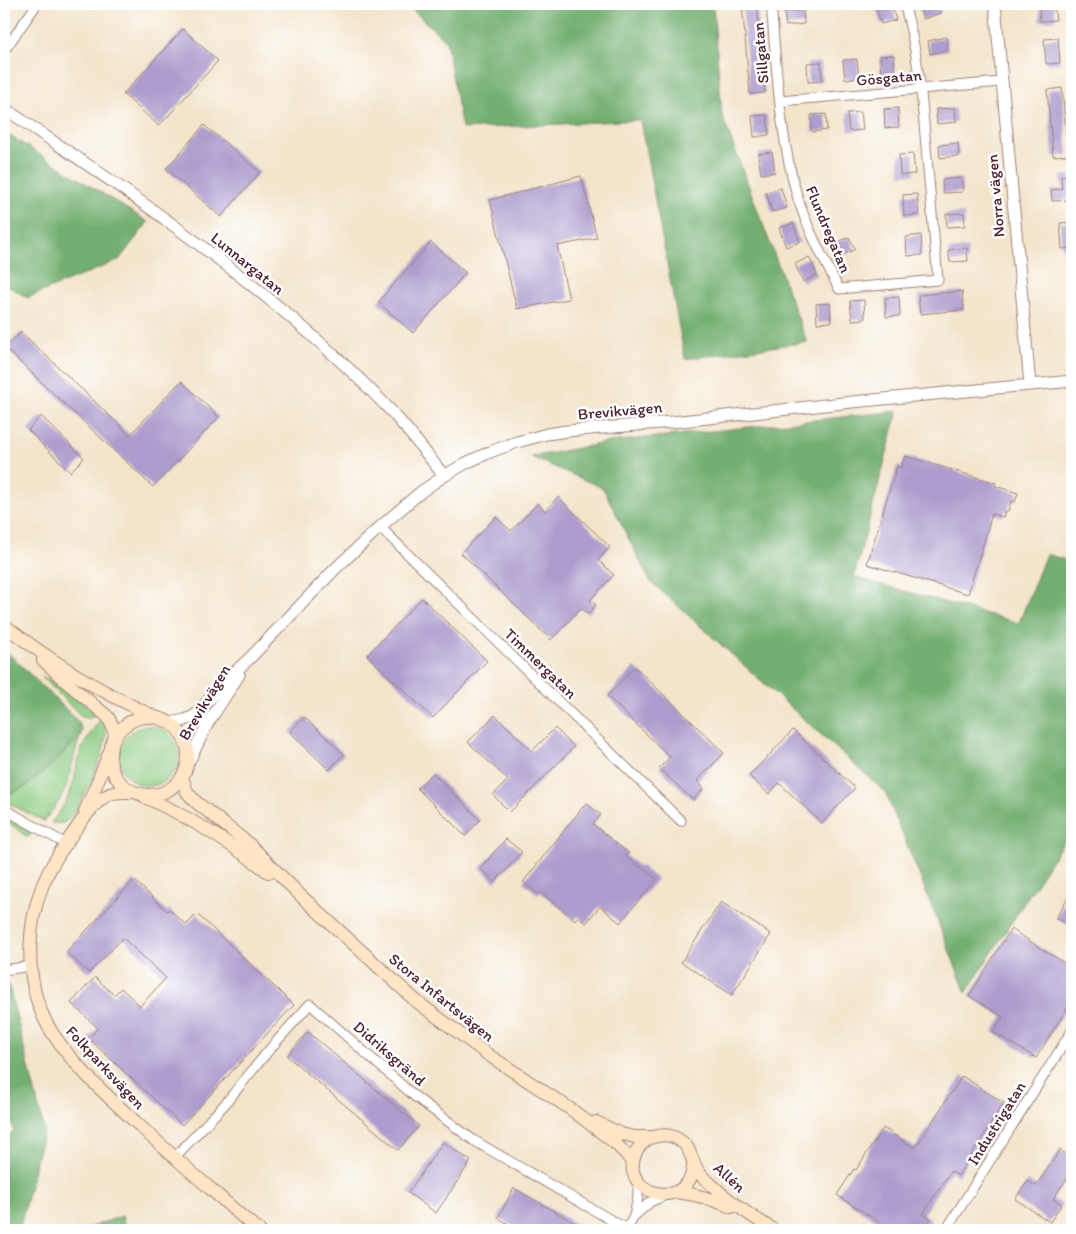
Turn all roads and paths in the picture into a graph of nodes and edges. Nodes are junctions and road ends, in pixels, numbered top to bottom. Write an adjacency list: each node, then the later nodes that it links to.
1 (36, 4): 5 (street)
2 (771, 4): 8 (street, Sillgatan)
3 (904, 4): 7 (street)
4 (995, 4): 6 (street, Norra vägen)
5 (4, 51)
6 (1001, 82): 7 (street, Gösgatan); 11 (street, Norra vägen)
7 (921, 90): 8 (street, Gösgatan); 8 (street, Flundregatan)
8 (780, 100)
9 (4, 108): 12 (street, Lunnargatan)
10 (1072, 381): 11 (street, Brevikvägen)
11 (1030, 385): 12 (street, Brevikvägen)
12 (444, 476): 13 (street, Brevikvägen)
13 (380, 527): 16 (street, Brevikvägen); 25 (street, Timmergatan)
14 (4, 624): 15 (main road)
15 (16, 634): 17 (main road); 19 (main road)
16 (250, 658): 18 (street, Brevikvägen); 21 (street, Brevikvägen)
17 (156, 717): 18 (main road); 19 (main road)
18 (170, 723): 21 (main road)
19 (115, 736): 20 (main road)
20 (110, 751): 23 (main road); 26 (main road, Folkparksvägen)
21 (188, 763): 22 (main road)
22 (182, 777): 23 (main road); 28 (main road, Stora Infartsvägen)
23 (136, 793): 26 (main road, Folkparksvägen); 28 (main road, Stora Infartsvägen)
24 (4, 809): 27 (street)
25 (681, 822)
26 (78, 826): 27 (main road, Folkparksvägen)
27 (66, 844): 29 (main road, Folkparksvägen)
28 (301, 896): 32 (main road, Stora Infartsvägen)
29 (31, 966): 30 (street); 34 (main road, Folkparksvägen)
30 (4, 970)
31 (1072, 1032): 44 (street, Industrigatan)
32 (572, 1110): 33 (main road, Stora Infartsvägen); 36 (main road, Stora Infartsvägen)
33 (653, 1137): 35 (main road); 36 (main road)
34 (174, 1158): 41 (main road, Folkparksvägen); 42 (street, Didriksgränd)
35 (693, 1160): 38 (main road); 39 (main road, Allén)
36 (633, 1164): 37 (main road)
37 (638, 1181): 38 (main road); 40 (street)
38 (670, 1193): 39 (main road, Allén); 40 (street)
39 (750, 1215): 43 (main road, Allén)
40 (634, 1216): 42 (street)
41 (259, 1230)
42 (628, 1230)
43 (774, 1230)
44 (946, 1230)

